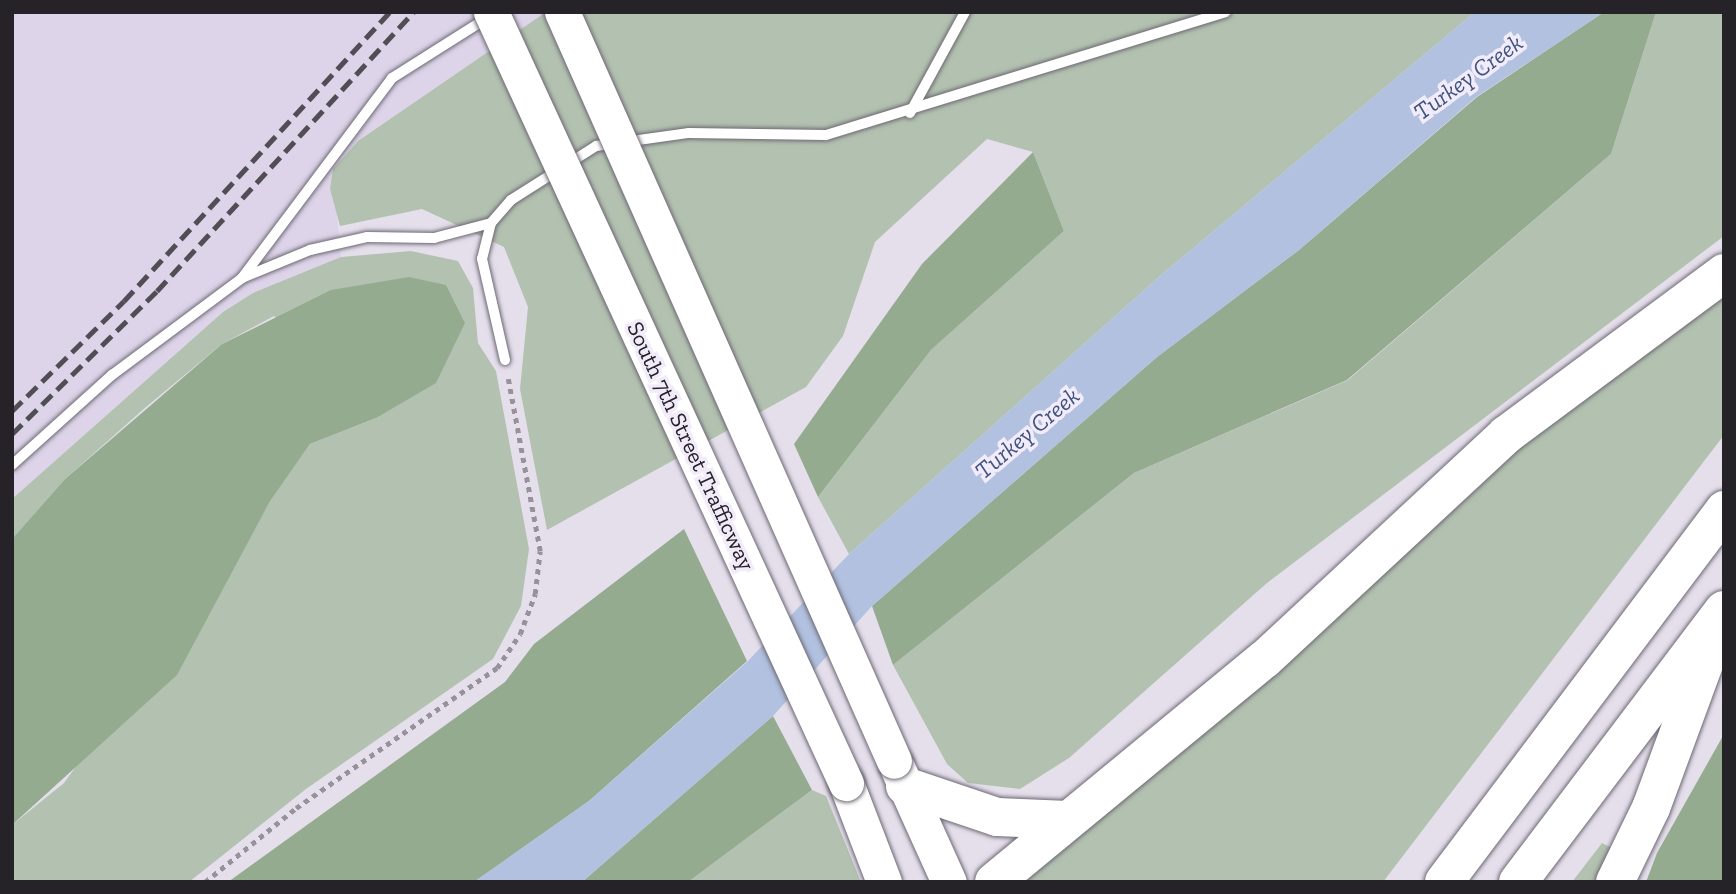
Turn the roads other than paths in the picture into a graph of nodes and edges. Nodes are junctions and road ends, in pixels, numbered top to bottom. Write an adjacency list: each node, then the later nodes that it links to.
1 (493, 12): 9 (lane); 16 (main road, South 7th Street Trafficway, bridge)
2 (562, 12): 14 (main road, bridge)
3 (965, 12): 6 (lane)
4 (1225, 12): 5 (lane)
5 (1195, 17): 6 (lane)
6 (910, 113): 7 (lane)
7 (491, 223): 9 (lane); 10 (lane)
8 (1724, 273): 15 (highway)
9 (242, 278): 11 (lane)
10 (505, 360)
11 (12, 465)
12 (1724, 510): 19 (highway)
13 (1723, 610): 20 (highway); 21 (highway)
14 (900, 773): 15 (highway); 17 (main road)
15 (1068, 820): 18 (highway)
16 (884, 882)
17 (949, 882)
18 (994, 882)
19 (1444, 882)
20 (1518, 882)
21 (1615, 882)

